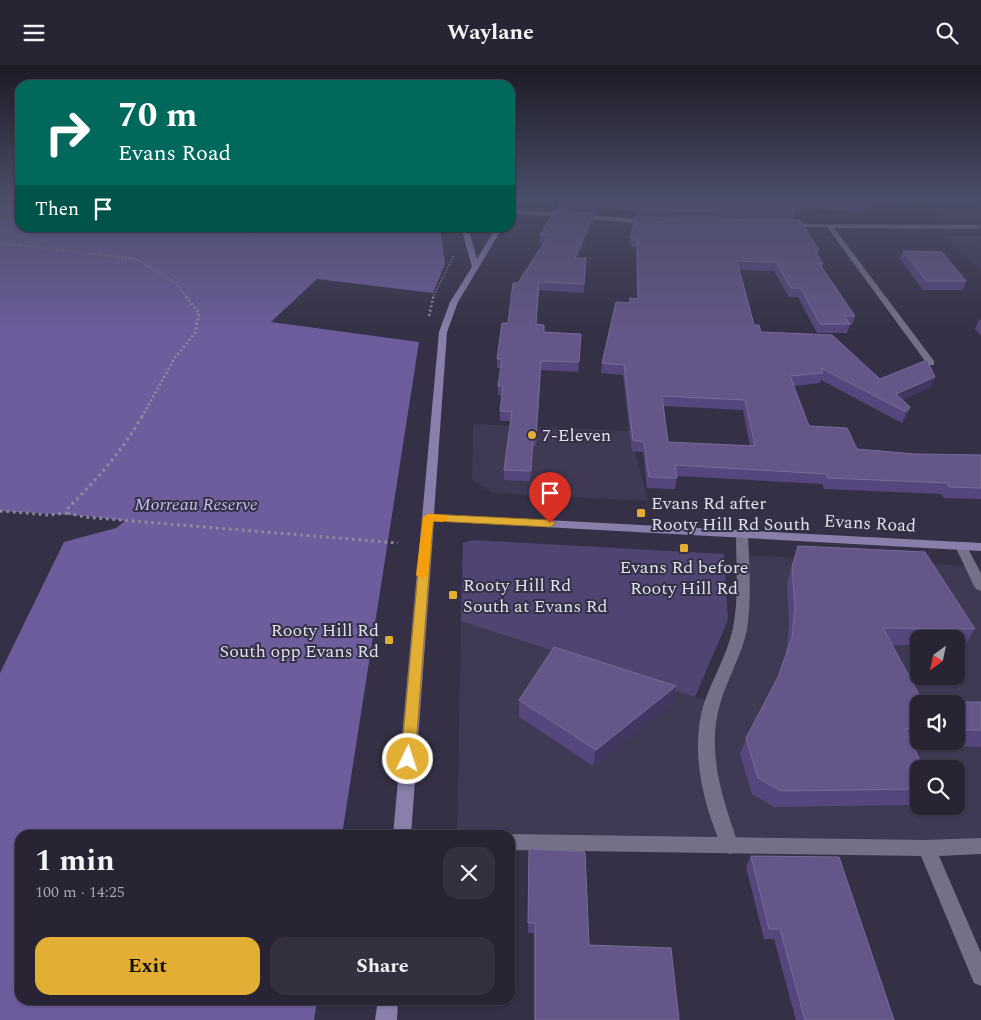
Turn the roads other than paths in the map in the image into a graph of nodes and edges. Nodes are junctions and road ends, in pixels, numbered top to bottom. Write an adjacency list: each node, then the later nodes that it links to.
1 (469, 244): 4 (main road)
2 (489, 244): 4 (main road)
3 (842, 244): 5 (street)
4 (475, 266): 6 (main road)
5 (930, 363)
6 (428, 517): 7 (main road, Evans Road); 11 (main road)
7 (742, 533): 8 (main road, Evans Road); 13 (street)
8 (961, 546): 9 (main road, Evans Road); 10 (street)
9 (981, 547)
10 (981, 586)
11 (402, 830)
12 (515, 842): 13 (street)
13 (730, 846): 15 (street)
14 (981, 846): 15 (street)
15 (926, 848): 16 (street)
16 (981, 976)
17 (388, 1005): 18 (main road)
18 (386, 1020)

